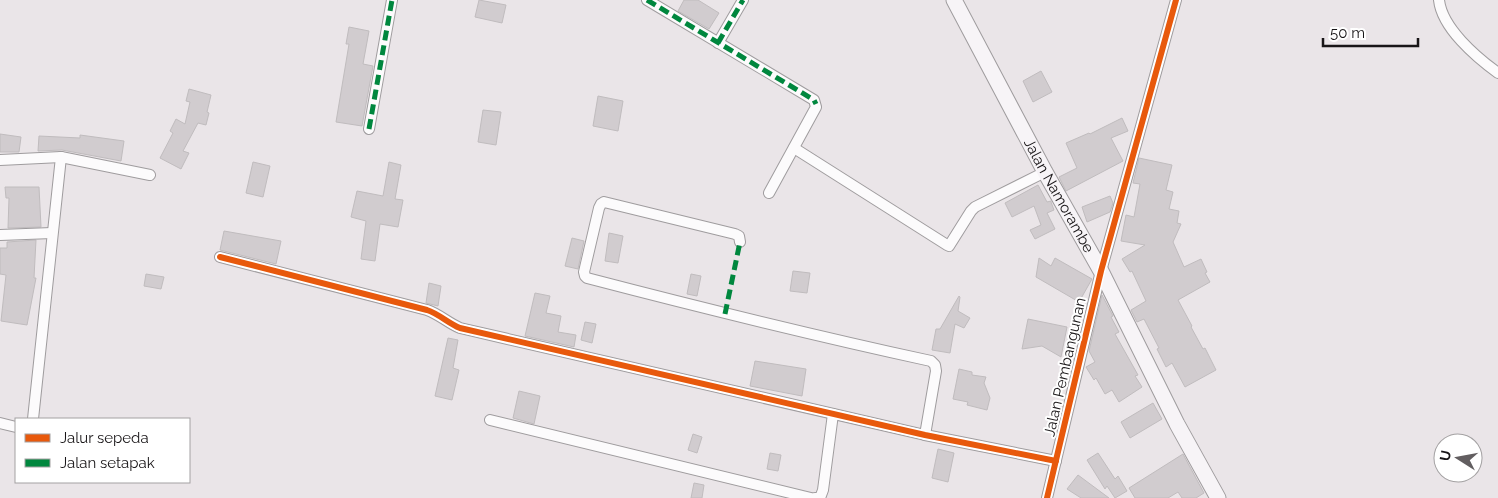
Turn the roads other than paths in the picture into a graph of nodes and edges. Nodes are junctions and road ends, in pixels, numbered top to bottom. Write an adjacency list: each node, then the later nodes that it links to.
1 (392, 0): 9 (street)
2 (647, 0): 7 (street)
3 (743, 0): 7 (street)
4 (954, 0): 13 (main road, Jalan Namorambe)
5 (1176, 0): 20 (street, Jalan Pembangunan)
6 (1439, 0): 8 (street)
7 (718, 42): 10 (street)
8 (1498, 73)
9 (369, 129)
10 (794, 148): 13 (street); 15 (street)
11 (61, 157): 12 (street); 14 (street); 16 (street)
12 (0, 160)
13 (1045, 172): 20 (main road, Jalan Namorambe)
14 (150, 175)
15 (769, 193)
16 (52, 234): 17 (street); 22 (street)
17 (0, 235)
18 (740, 242): 26 (street)
19 (220, 258): 21 (street)
20 (1101, 271): 27 (street, Jalan Pembangunan); 30 (main road, Jalan Namorambe)
21 (833, 414): 26 (street); 28 (street)
22 (33, 418)
23 (490, 420): 28 (street)
24 (0, 423): 25 (street)
25 (15, 427)
26 (925, 435): 27 (street)
27 (1056, 462): 29 (street, Jalan Pembangunan)
28 (813, 498)
29 (1047, 498)
30 (1218, 498)

